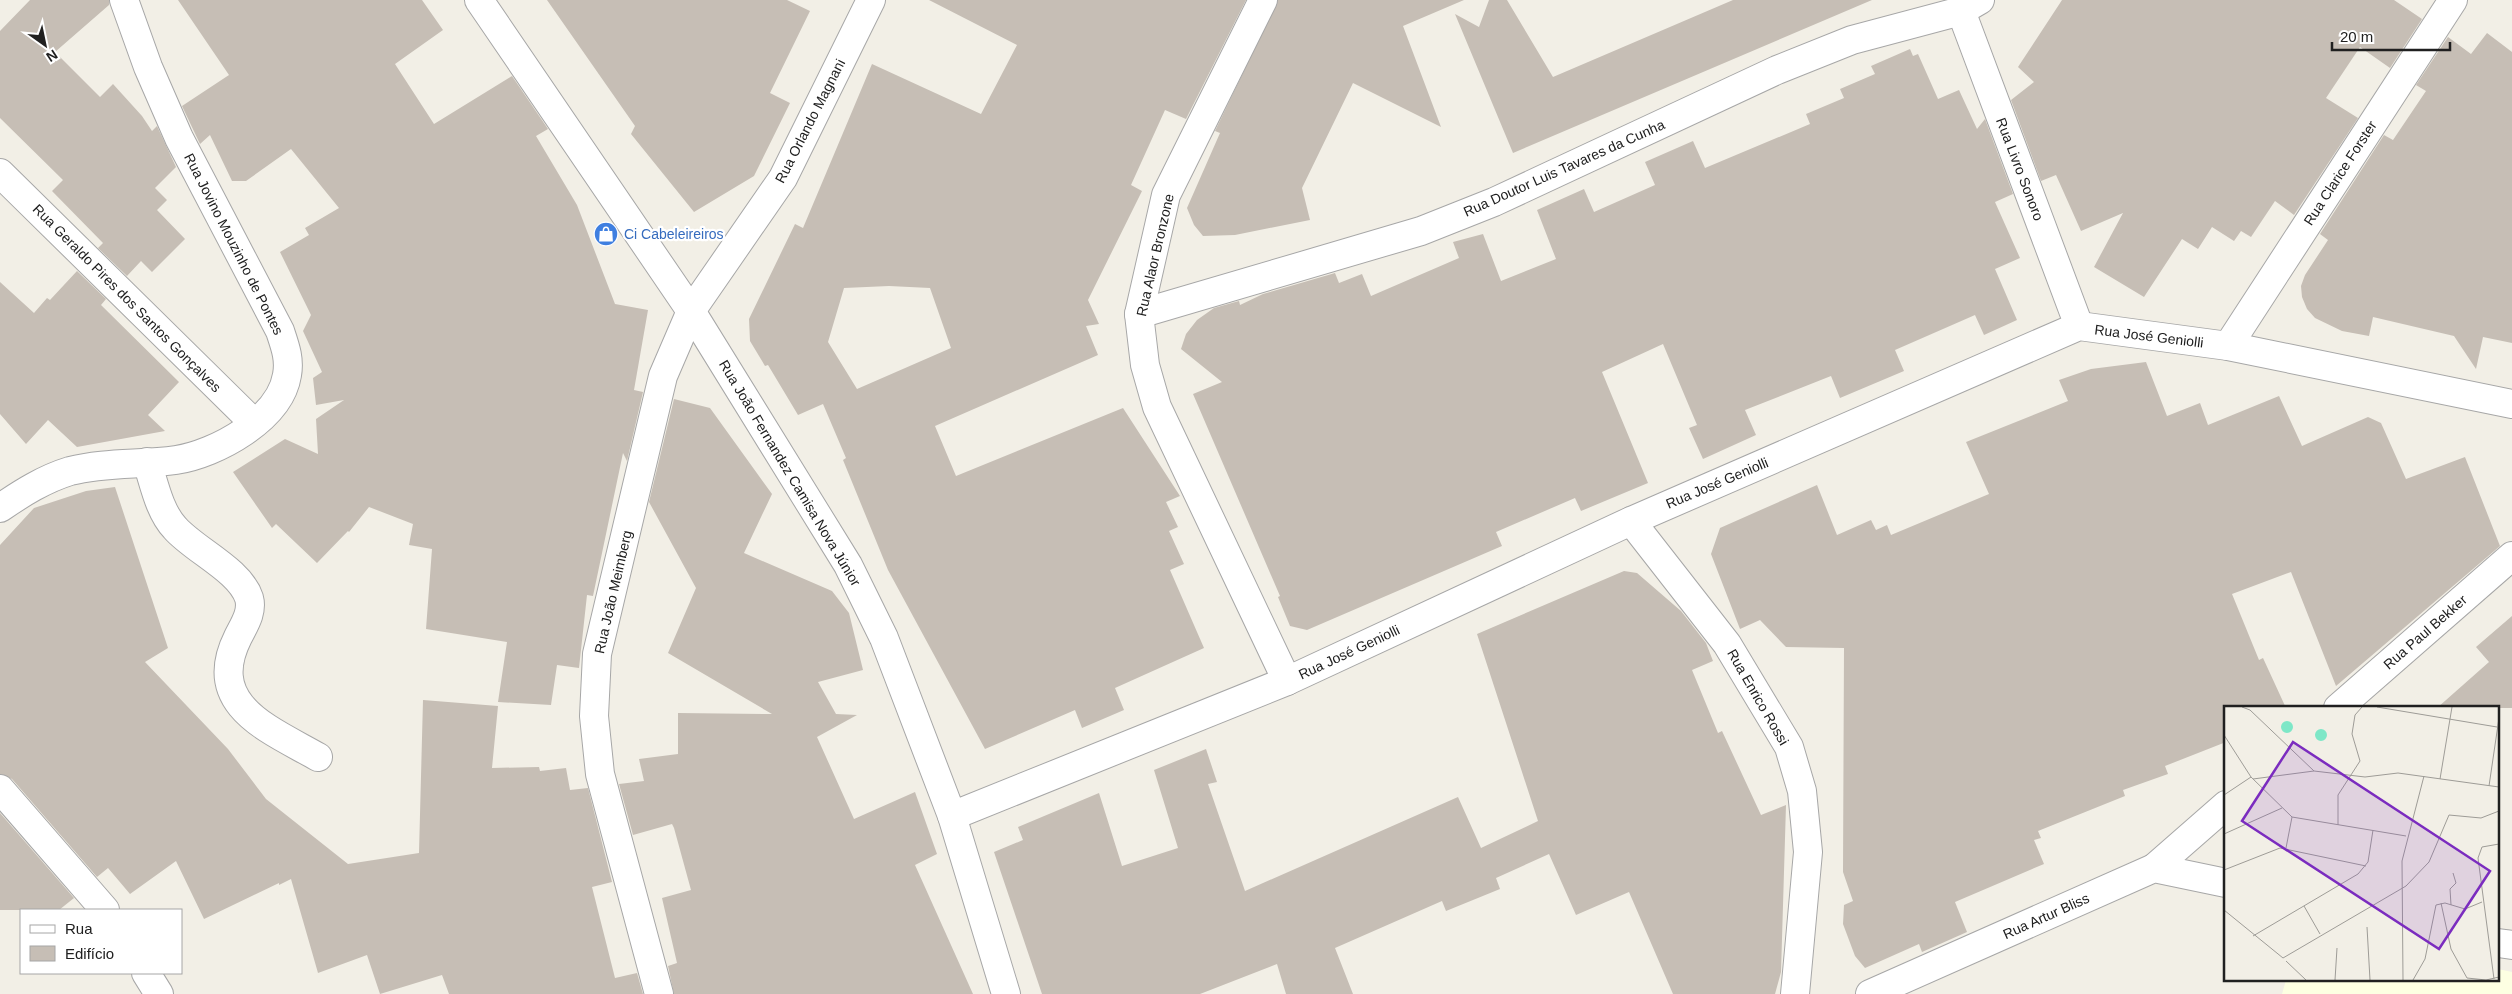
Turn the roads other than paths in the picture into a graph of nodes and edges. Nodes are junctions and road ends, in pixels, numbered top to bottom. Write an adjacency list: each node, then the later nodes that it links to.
1 (124, 0): 13 (street, Rua Jovino Mouzinho de Pontes)
2 (479, 0): 8 (street, Rua João Fernandez Camisa Nova Júnior)
3 (871, 0): 8 (street, Rua Orlando Magnani)
4 (1263, 0): 9 (street, Rua Alaor Bronzone)
5 (2453, 0): 11 (street, Rua Clarice Forster)
6 (1970, 5): 9 (street, Rua Doutor Luis Tavares da Cunha); 10 (street, Rua Livro Sonoro)
7 (0, 173): 13 (street, Rua Geraldo Pires dos Santos Gonçalves)
8 (691, 311): 23 (street, Rua João Fernandez Camisa Nova Júnior); 29 (street, Rua João Meimberg)
9 (1139, 314): 18 (street, Rua Alaor Bronzone)
10 (2079, 326): 11 (street, Rua José Geniolli); 16 (street, Rua José Geniolli)
11 (2228, 346): 12 (street, Rua José Geniolli)
12 (2512, 404)
13 (254, 423): 14 (street, Rua Jovino Mouzinho de Pontes)
14 (147, 462): 15 (street, Rua Jovino Mouzinho de Pontes); 20 (street)
15 (0, 508)
16 (1631, 521): 18 (street, Rua José Geniolli); 31 (street, Rua Enrico Rossi)
17 (2512, 556): 19 (street, Rua Paul Bekker)
18 (1287, 681): 23 (street, Rua José Geniolli)
19 (2340, 706)
20 (318, 757)
21 (0, 789): 26 (street)
22 (2224, 807): 24 (street)
23 (952, 816): 30 (street, Rua João Fernandez Camisa Nova Júnior)
24 (2154, 868): 25 (street); 32 (street, Rua Artur Bliss)
25 (2224, 883)
26 (104, 909)
27 (147, 974): 28 (street)
28 (159, 994)
29 (659, 994)
30 (1006, 994)
31 (1795, 994)
32 (1870, 994)

